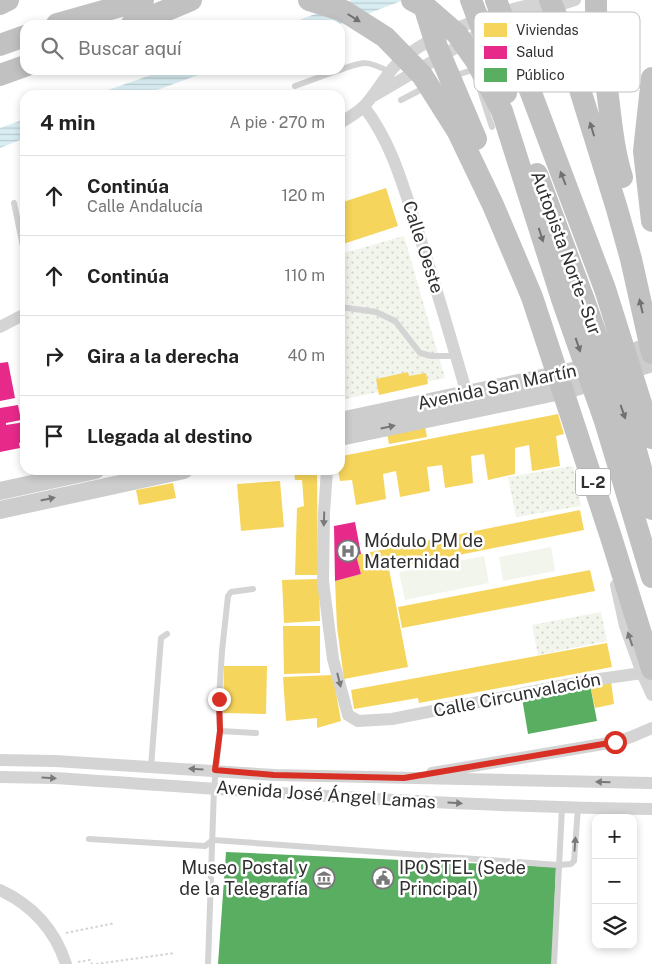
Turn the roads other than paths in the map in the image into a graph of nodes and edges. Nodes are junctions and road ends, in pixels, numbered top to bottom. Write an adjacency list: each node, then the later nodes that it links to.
1 (8, 0): 12 (highway)
2 (116, 0): 17 (highway)
3 (144, 0): 18 (highway)
4 (191, 0): 19 (highway)
5 (309, 0): 53 (highway, one-way to 53, bridge)
6 (412, 0): 24 (highway, L-2, one-way to 24, bridge)
7 (423, 0): 51 (highway, bridge)
8 (471, 0): 13 (highway, Autopista Norte - Sur, one-way to 13, bridge)
9 (496, 0): 14 (highway, Autopista Norte - Sur, one-way to 9, bridge)
10 (575, 0): 11 (street)
11 (554, 2): 15 (street); 16 (street)
12 (0, 4)
13 (476, 12)
14 (501, 12)
15 (503, 12)
16 (529, 12)
17 (65, 20)
18 (70, 20)
19 (143, 20)
20 (474, 23): 28 (street)
21 (474, 37): 42 (street)
22 (20, 38): 23 (highway)
23 (0, 45)
24 (474, 58)
25 (20, 68): 29 (highway)
26 (345, 68): 28 (lane)
27 (474, 70): 32 (lane)
28 (390, 72): 42 (street)
29 (0, 75)
30 (326, 75): 34 (lane)
31 (652, 78): 50 (highway)
32 (444, 79)
33 (436, 81): 44 (lane)
34 (295, 86)
35 (481, 92): 43 (lane)
36 (492, 92): 72 (highway, L-2, one-way to 72, bridge)
37 (495, 92): 43 (lane)
38 (506, 92): 70 (highway, Autopista Norte - Sur, one-way to 70, bridge)
39 (531, 92): 65 (highway, Autopista Norte - Sur, one-way to 39, bridge)
40 (581, 92): 52 (highway, one-way to 40, bridge)
41 (608, 92): 52 (highway, bridge)
42 (372, 96): 45 (street)
43 (482, 96): 47 (lane)
44 (401, 100)
45 (364, 107): 46 (street); 59 (street, Calle Oeste)
46 (345, 120)
47 (492, 127)
48 (14, 203): 49 (lane)
49 (20, 221)
50 (652, 221)
51 (519, 242): 53 (highway, L-2, bridge); 72 (highway, L-2, bridge)
52 (631, 259): 58 (highway, one-way to 52, bridge)
53 (532, 297): 75 (highway, L-2, bridge)
54 (345, 308): 59 (lane)
55 (20, 317): 56 (street)
56 (0, 327)
57 (652, 345): 62 (main road, Avenida San Martín)
58 (652, 354)
59 (456, 356): 62 (street, Calle Oeste)
60 (652, 363): 61 (main road, Avenida San Martín)
61 (570, 389): 64 (main road, Avenida San Martín, one-way to 61); 75 (street, one-way to 61)
62 (467, 394): 63 (main road, Avenida San Martín)
63 (345, 420)
64 (345, 435)
65 (652, 438)
66 (70, 475): 69 (main road)
67 (161, 475): 71 (main road, one-way to 67)
68 (327, 475): 75 (street, Calle Circunvalación, one-way to 75)
69 (0, 491)
70 (652, 509)
71 (0, 510)
72 (649, 568)
73 (254, 589): 78 (lane)
74 (167, 634): 81 (lane)
75 (647, 671): 76 (street)
76 (652, 695)
77 (652, 728): 84 (street)
78 (220, 731): 79 (lane); 82 (lane)
79 (256, 733)
80 (0, 760): 81 (street, Avenida José Ángel Lamas)
81 (151, 767): 82 (street, Avenida José Ángel Lamas, one-way to 81)
82 (215, 770): 84 (street, Avenida José Ángel Lamas); 86 (lane)
83 (0, 777): 86 (street, Avenida José Ángel Lamas, one-way to 86)
84 (404, 778): 85 (street, Avenida José Ángel Lamas, one-way to 84)
85 (652, 783)
86 (214, 788): 87 (street, Avenida José Ángel Lamas, one-way to 87); 91 (lane)
87 (562, 808): 88 (street, Avenida José Ángel Lamas); 92 (lane)
88 (578, 808): 89 (street, Avenida José Ángel Lamas); 92 (lane, one-way to 88)
89 (652, 810)
90 (89, 839): 91 (lane)
91 (213, 840): 92 (lane); 95 (lane)
92 (558, 865): 96 (lane)
93 (0, 890): 94 (street)
94 (66, 964)
95 (208, 964)
96 (554, 964)

